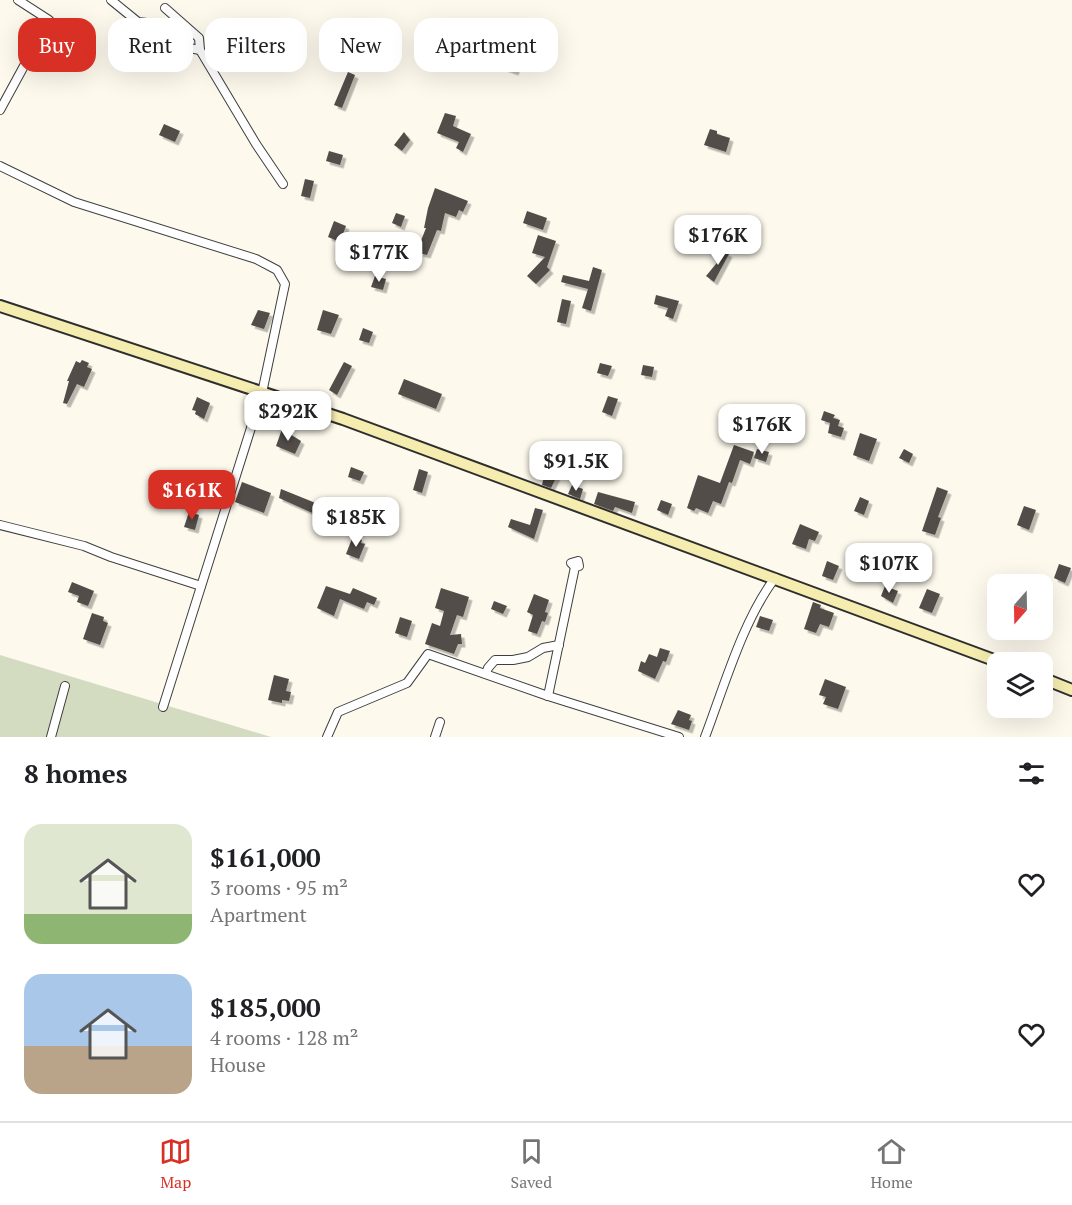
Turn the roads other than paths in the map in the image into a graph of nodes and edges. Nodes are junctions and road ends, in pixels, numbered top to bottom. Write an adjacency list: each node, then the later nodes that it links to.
1 (18, 0): 5 (street)
2 (111, 0): 4 (street)
3 (165, 8): 4 (street)
4 (200, 50): 7 (street)
5 (0, 110)
6 (0, 166): 9 (street)
7 (283, 184)
8 (0, 306): 9 (street)
9 (262, 393): 12 (street); 13 (street)
10 (0, 525): 13 (street)
11 (575, 567): 14 (street)
12 (775, 579): 15 (street); 27 (street)
13 (201, 586): 21 (street)
14 (559, 645): 16 (street); 20 (street)
15 (987, 657)
16 (486, 674): 20 (street); 24 (street)
17 (1053, 682): 19 (street)
18 (64, 686): 23 (street)
19 (1072, 690)
20 (548, 696): 26 (street)
21 (163, 707)
22 (440, 722): 25 (street)
23 (51, 737)
24 (327, 737)
25 (435, 737)
26 (679, 737)
27 (705, 737)

